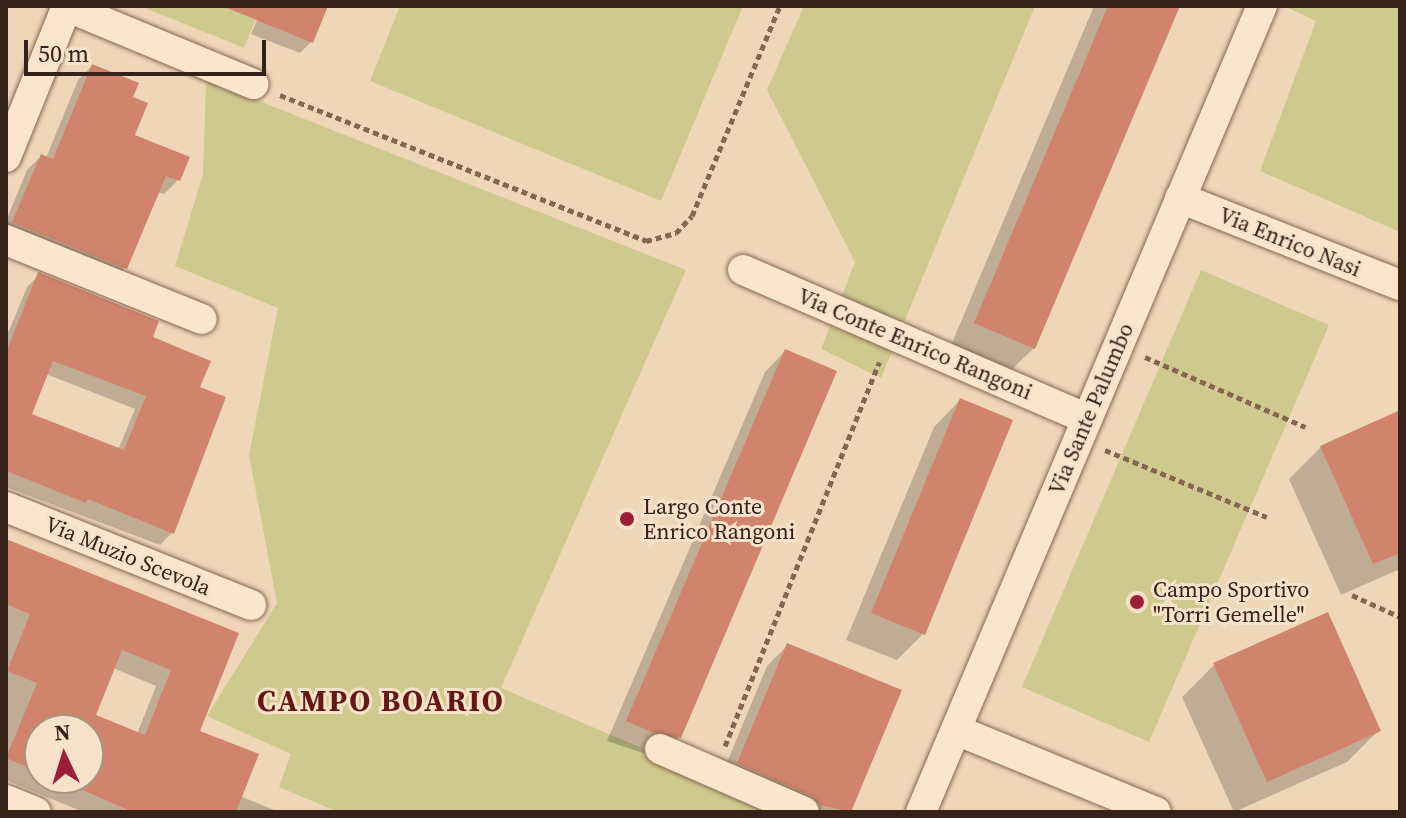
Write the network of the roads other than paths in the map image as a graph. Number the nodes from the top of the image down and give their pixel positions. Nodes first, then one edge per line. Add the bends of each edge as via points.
1 (66, 6) edge
2 (1262, 6) edge
3 (253, 84) road end
4 (6, 157) edge
5 (1180, 198) junction
6 (6, 240) edge
7 (743, 270) dead end
8 (1400, 285) edge
9 (202, 319) dead end
10 (1083, 429) junction
11 (6, 507) edge
12 (251, 605) dead end
13 (956, 730) junction
14 (660, 749) dead end
15 (6, 800) edge
16 (36, 812) edge
17 (804, 812) edge
18 (921, 812) edge
19 (1156, 812) edge

1 - 3 street
1 - 4 street
2 - 5 street, Via Sante Palumbo
5 - 8 street, Via Enrico Nasi
5 - 10 street, Via Sante Palumbo
6 - 9 street
7 - 10 street, Via Conte Enrico Rangoni via 891,334
10 - 13 street, Via Sante Palumbo
11 - 12 street, Via Muzio Scevola
13 - 18 street, Via Sante Palumbo
13 - 19 street
14 - 17 street
15 - 16 street

